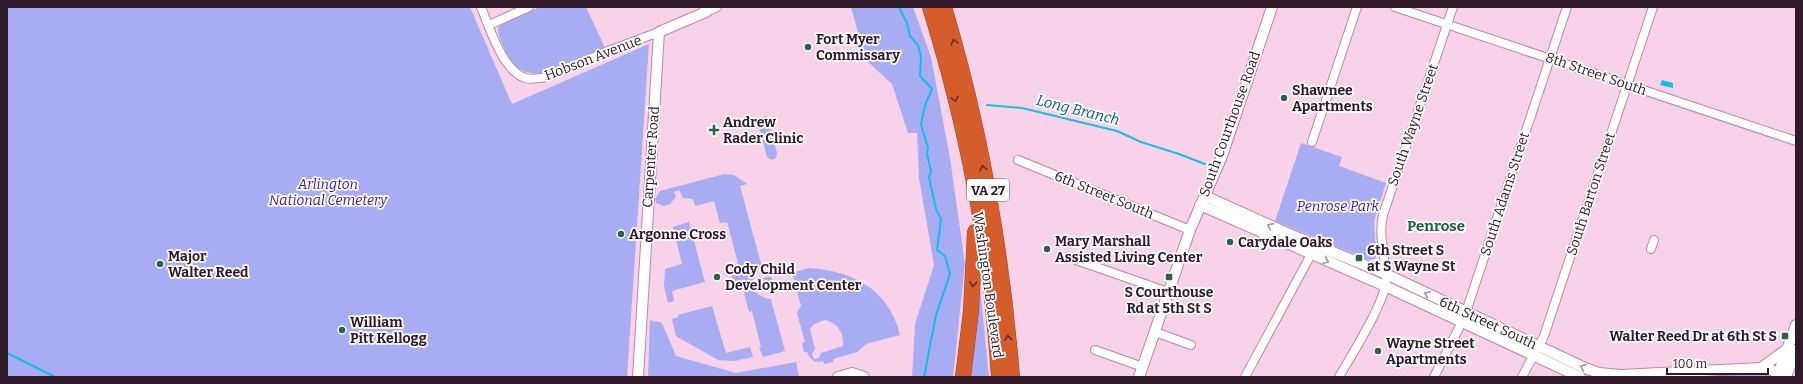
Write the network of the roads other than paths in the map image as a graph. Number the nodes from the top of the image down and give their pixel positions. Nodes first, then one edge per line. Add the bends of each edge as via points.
1 (481, 7) edge
2 (529, 7) edge
3 (717, 7) edge
4 (930, 7) edge
5 (944, 7) edge
6 (1272, 7) edge
7 (1357, 7) edge
8 (1395, 7) edge
9 (1453, 7) edge
10 (1567, 7) edge
11 (1653, 7) edge
12 (705, 10) edge
13 (1447, 24) junction
14 (489, 25) junction
15 (660, 32) junction
16 (1550, 58) junction
17 (1627, 84) junction
18 (1796, 141) edge
19 (1312, 142) dead end
20 (1018, 160) dead end
21 (1205, 196) junction
22 (977, 203) junction
23 (1200, 205) junction
24 (1190, 230) junction
25 (1654, 240) dead end
26 (1316, 246) junction
27 (1651, 249) dead end
28 (1311, 255) junction
29 (1076, 260) dead end
30 (1386, 274) junction
31 (1385, 286) junction
32 (1168, 292) junction
33 (1466, 312) junction
34 (1462, 322) junction
35 (1796, 325) edge
36 (1155, 332) junction
37 (1191, 345) dead end
38 (1792, 349) edge
39 (1095, 350) dead end
40 (1536, 351) junction
41 (1143, 367) junction
42 (1761, 368) junction
43 (1709, 374) edge
44 (1782, 376) edge
45 (638, 377) edge
46 (838, 377) edge
47 (864, 377) edge
48 (963, 377) edge
49 (999, 377) edge
50 (1012, 377) edge
51 (1139, 377) edge
52 (1245, 377) edge
53 (1339, 377) edge
54 (1434, 377) edge
55 (1522, 377) edge
56 (1580, 377) edge

1 - 14 street, Hobson Avenue
2 - 14 street
3 - 12 street, Hobson Avenue
4 -> 22 highway, Washington Boulevard / VA 27 via 957,107
50 -> 5 highway, Washington Boulevard / VA 27 via 992,213 968,98
6 - 21 street, South Courthouse Road via 1222,156
7 - 19 street
8 - 13 street, 8th Street South
9 - 13 street, South Wayne Street
10 - 16 street, South Adams Street
11 - 17 street, South Barton Street
12 - 15 street, Hobson Avenue
13 - 16 street, 8th Street South
13 - 30 street, South Wayne Street via 1383,215 1381,234
14 - 15 street, Hobson Avenue via 504,60 524,77 537,79
15 - 45 street, Carpenter Road
16 - 17 street, 8th Street South
16 - 33 street, South Adams Street
17 - 18 street, 8th Street South
17 - 40 street, South Barton Street via 1544,336
20 - 24 street, 6th Street South
21 - 23 street, South Courthouse Road
26 -> 21 street, 6th Street South
22 -> 48 highway via 971,311
22 - 49 highway, Washington Boulevard / VA 27 via 987,264
23 - 24 street, South Courthouse Road
23 - 28 street, 6th Street South
24 - 32 street, South Courthouse Road
25 - 27 street
26 - 28 street
26 - 30 street, 6th Street South
28 -> 31 street, 6th Street South
28 - 52 street
29 - 32 street
30 - 31 street, South Wayne Street
33 -> 30 street, 6th Street South
31 - 34 street, 6th Street South
31 - 53 street, South Wayne Street via 1382,297
32 - 36 street, South Courthouse Road
33 - 34 street, South Adams Street
33 - 40 street, 6th Street South
34 - 40 street, 6th Street South
34 - 54 street, South Adams Street
35 - 38 street
36 - 37 street
36 - 41 street, South Courthouse Road
38 - 42 street
38 - 44 street
39 - 41 street
43 -> 40 street, 6th Street South via 1599,373
40 - 55 street, South Barton Street
40 - 56 street, 6th Street South
41 - 51 street, South Courthouse Road
42 - 43 street, 6th Street South
42 - 44 street, 6th Street South
46 - 47 street via 852,373

